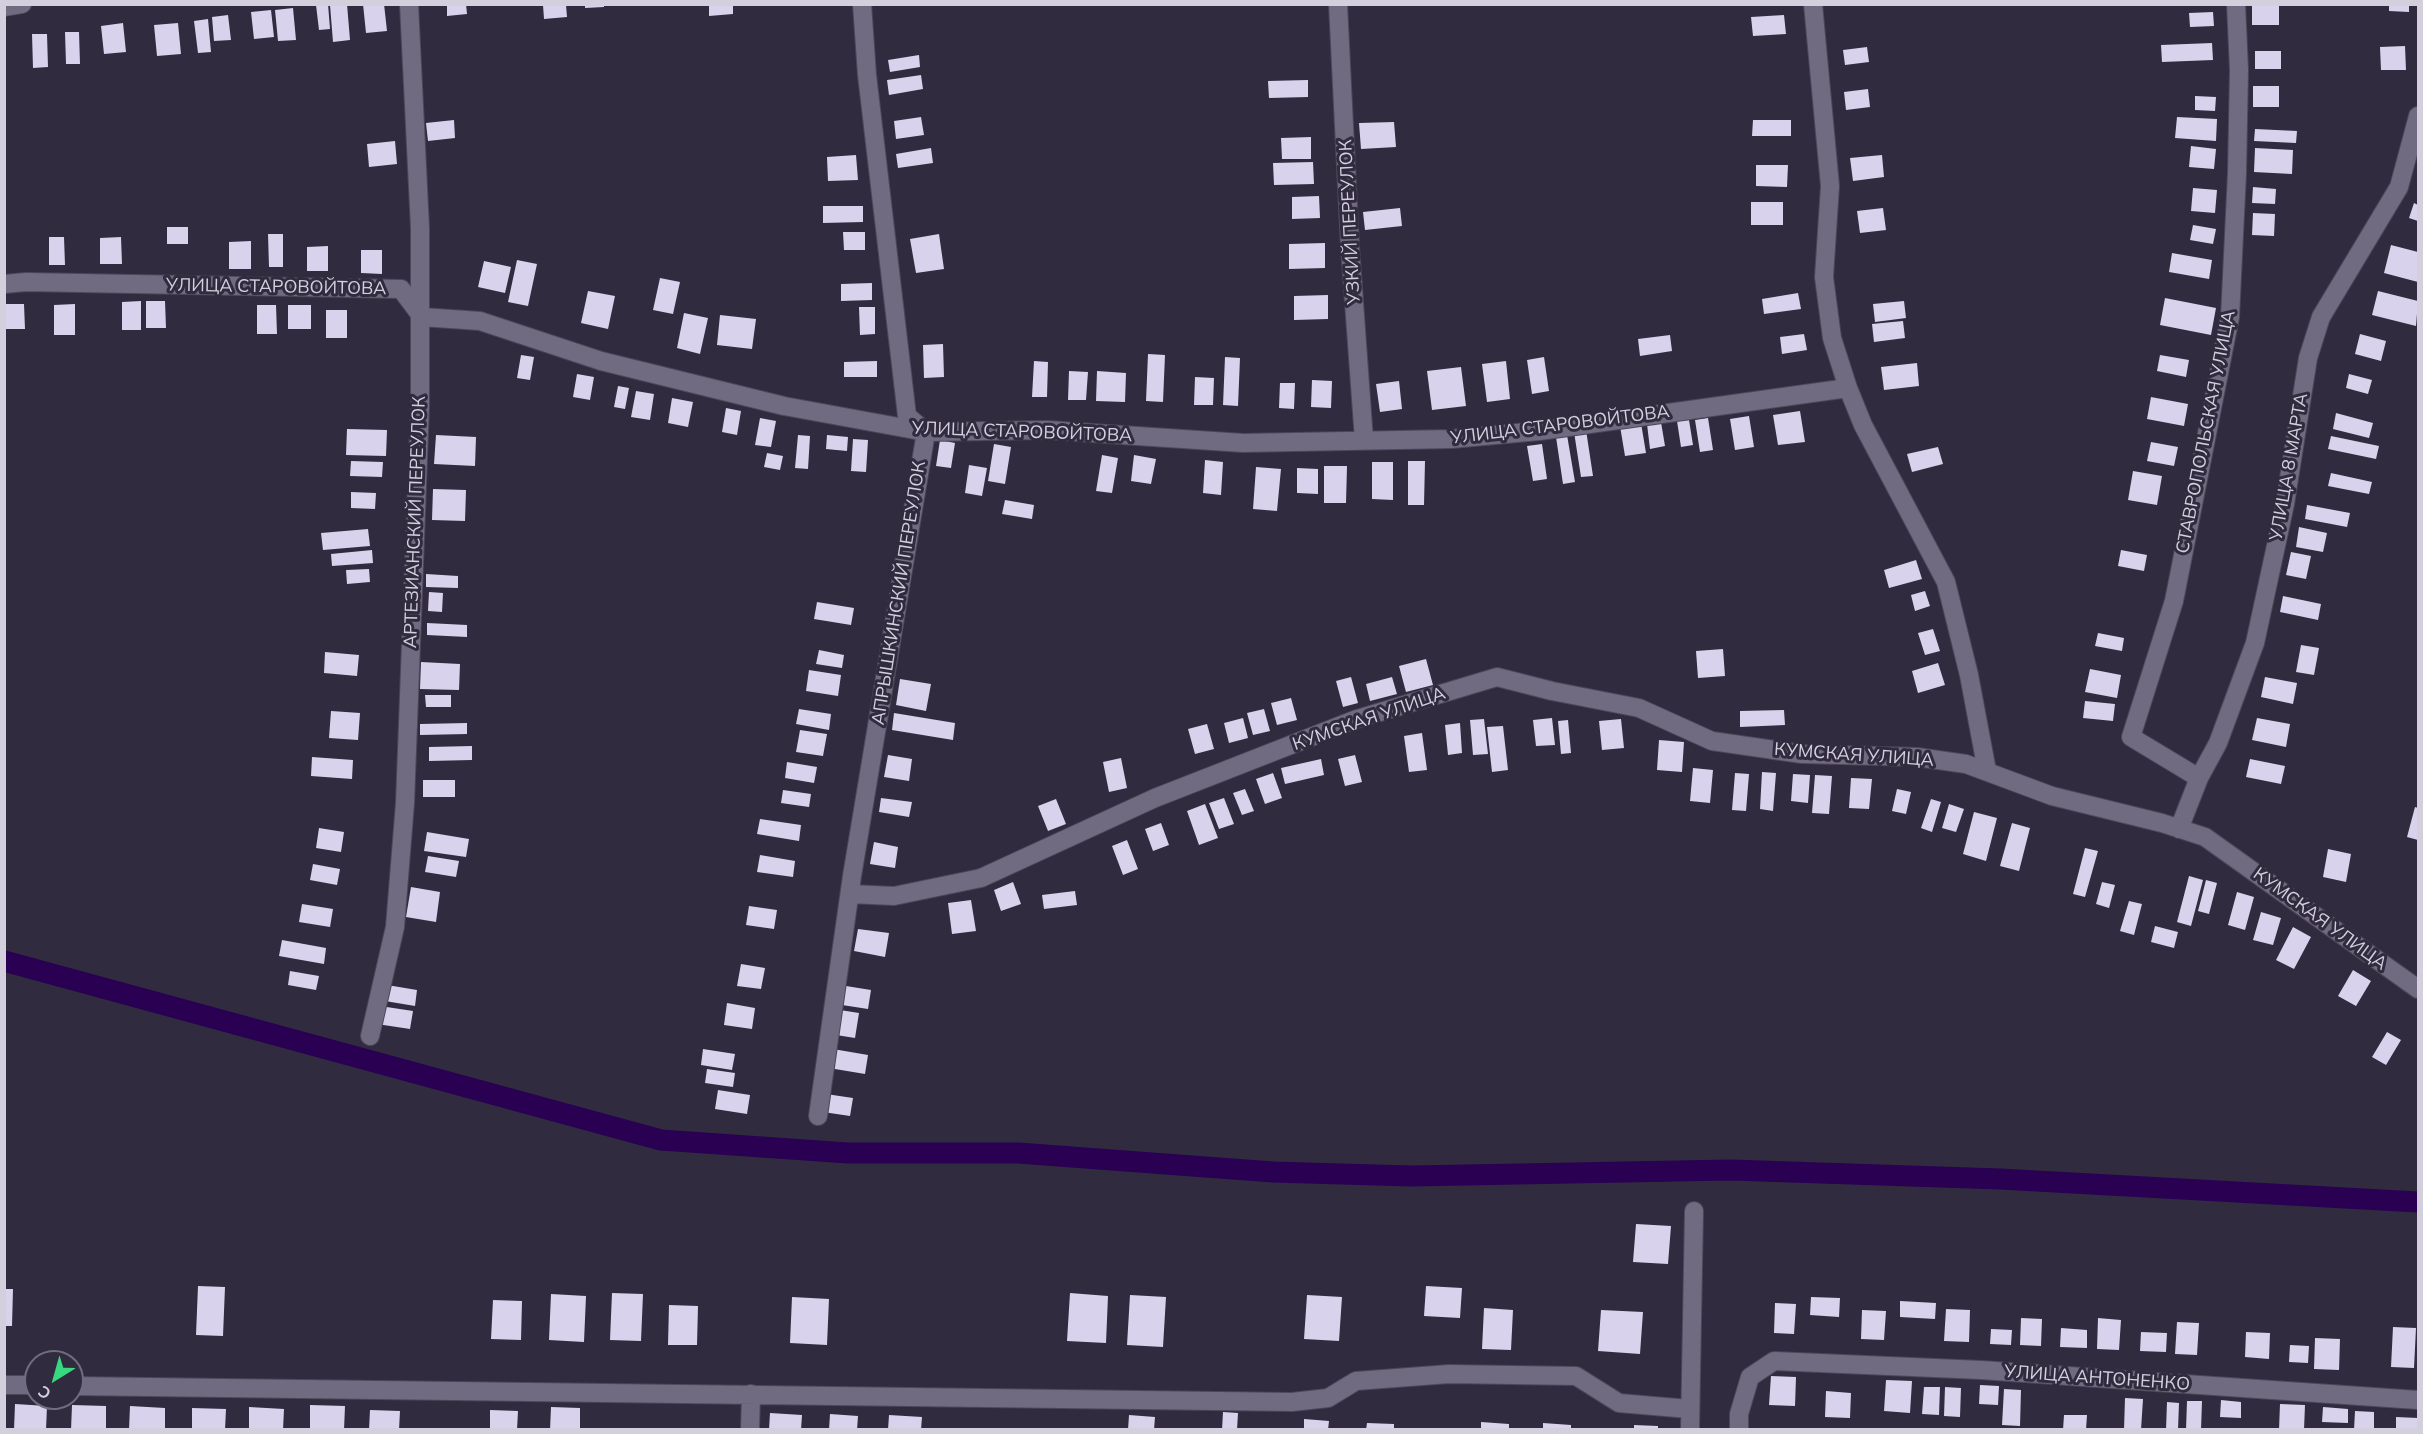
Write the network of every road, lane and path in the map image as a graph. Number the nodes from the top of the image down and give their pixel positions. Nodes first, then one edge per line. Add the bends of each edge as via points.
1 (22, 4) edge
2 (409, 4) edge
3 (862, 4) edge
4 (1338, 4) edge
5 (1813, 4) edge
6 (2236, 4) edge
7 (4, 7) edge
8 (2418, 116) edge
9 (4, 284) edge
10 (422, 317) junction
11 (1848, 388) junction
12 (926, 432) junction
13 (1364, 440) junction
14 (1987, 771) junction
15 (2199, 778) junction
16 (2179, 829) junction
17 (850, 894) junction
18 (2418, 989) edge
19 (370, 1036) dead end
20 (819, 1116) dead end
21 (1694, 1211) dead end
22 (4, 1385) edge
23 (24, 1385) edge
24 (84, 1386) edge
25 (751, 1394) junction
26 (2418, 1400) edge
27 (1689, 1409) junction
28 (750, 1430) edge
29 (1690, 1430) edge
30 (1739, 1430) edge

1 - 7 street
2 - 10 street, АРТЕЗИАНСКИЙ ПЕРЕУЛОК
3 - 12 street via 907,416
4 - 13 street, УЗКИЙ ПЕРЕУЛОК
5 - 11 street via 1830,186 1824,277 1832,338
6 - 15 street, СТАВРОПОЛЬСКАЯ УЛИЦА via 2239,70 2230,317 2174,601 2131,737
8 - 15 street, УЛИЦА 8 МАРТА via 2399,187 2321,317 2308,358 2285,504 2255,643 2218,743
9 - 10 street, УЛИЦА СТАРОВОЙТОВА via 401,289
10 - 12 street, УЛИЦА СТАРОВОЙТОВА via 480,321 601,361 784,406
10 - 19 street, АРТЕЗИАНСКИЙ ПЕРЕУЛОК via 405,803 395,927
11 - 13 street, УЛИЦА СТАРОВОЙТОВА via 1539,431 1451,439
11 - 14 street via 1863,425 1946,582
12 - 13 street, УЛИЦА СТАРОВОЙТОВА via 1047,430 1243,443
12 - 17 street, АПРЫШКИНСКИЙ ПЕРЕУЛОК
14 - 16 street, КУМСКАЯ УЛИЦА via 2052,796
14 - 17 street, КУМСКАЯ УЛИЦА via 1917,757 1802,754 1712,741 1639,708 1497,677 1357,719 1155,798 981,878 894,896
15 - 16 street, УЛИЦА 8 МАРТА
16 - 18 street, КУМСКАЯ УЛИЦА via 2205,837
17 - 20 street, АПРЫШКИНСКИЙ ПЕРЕУЛОК
21 - 27 street
22 - 23 street
24 - 25 street
25 - 27 street via 1293,1402 1328,1398 1356,1381 1449,1374 1576,1376 1619,1403
25 - 28 street
26 - 30 street, УЛИЦА АНТОНЕНКО via 1981,1370 1774,1361 1750,1377 1739,1414
27 - 29 street

